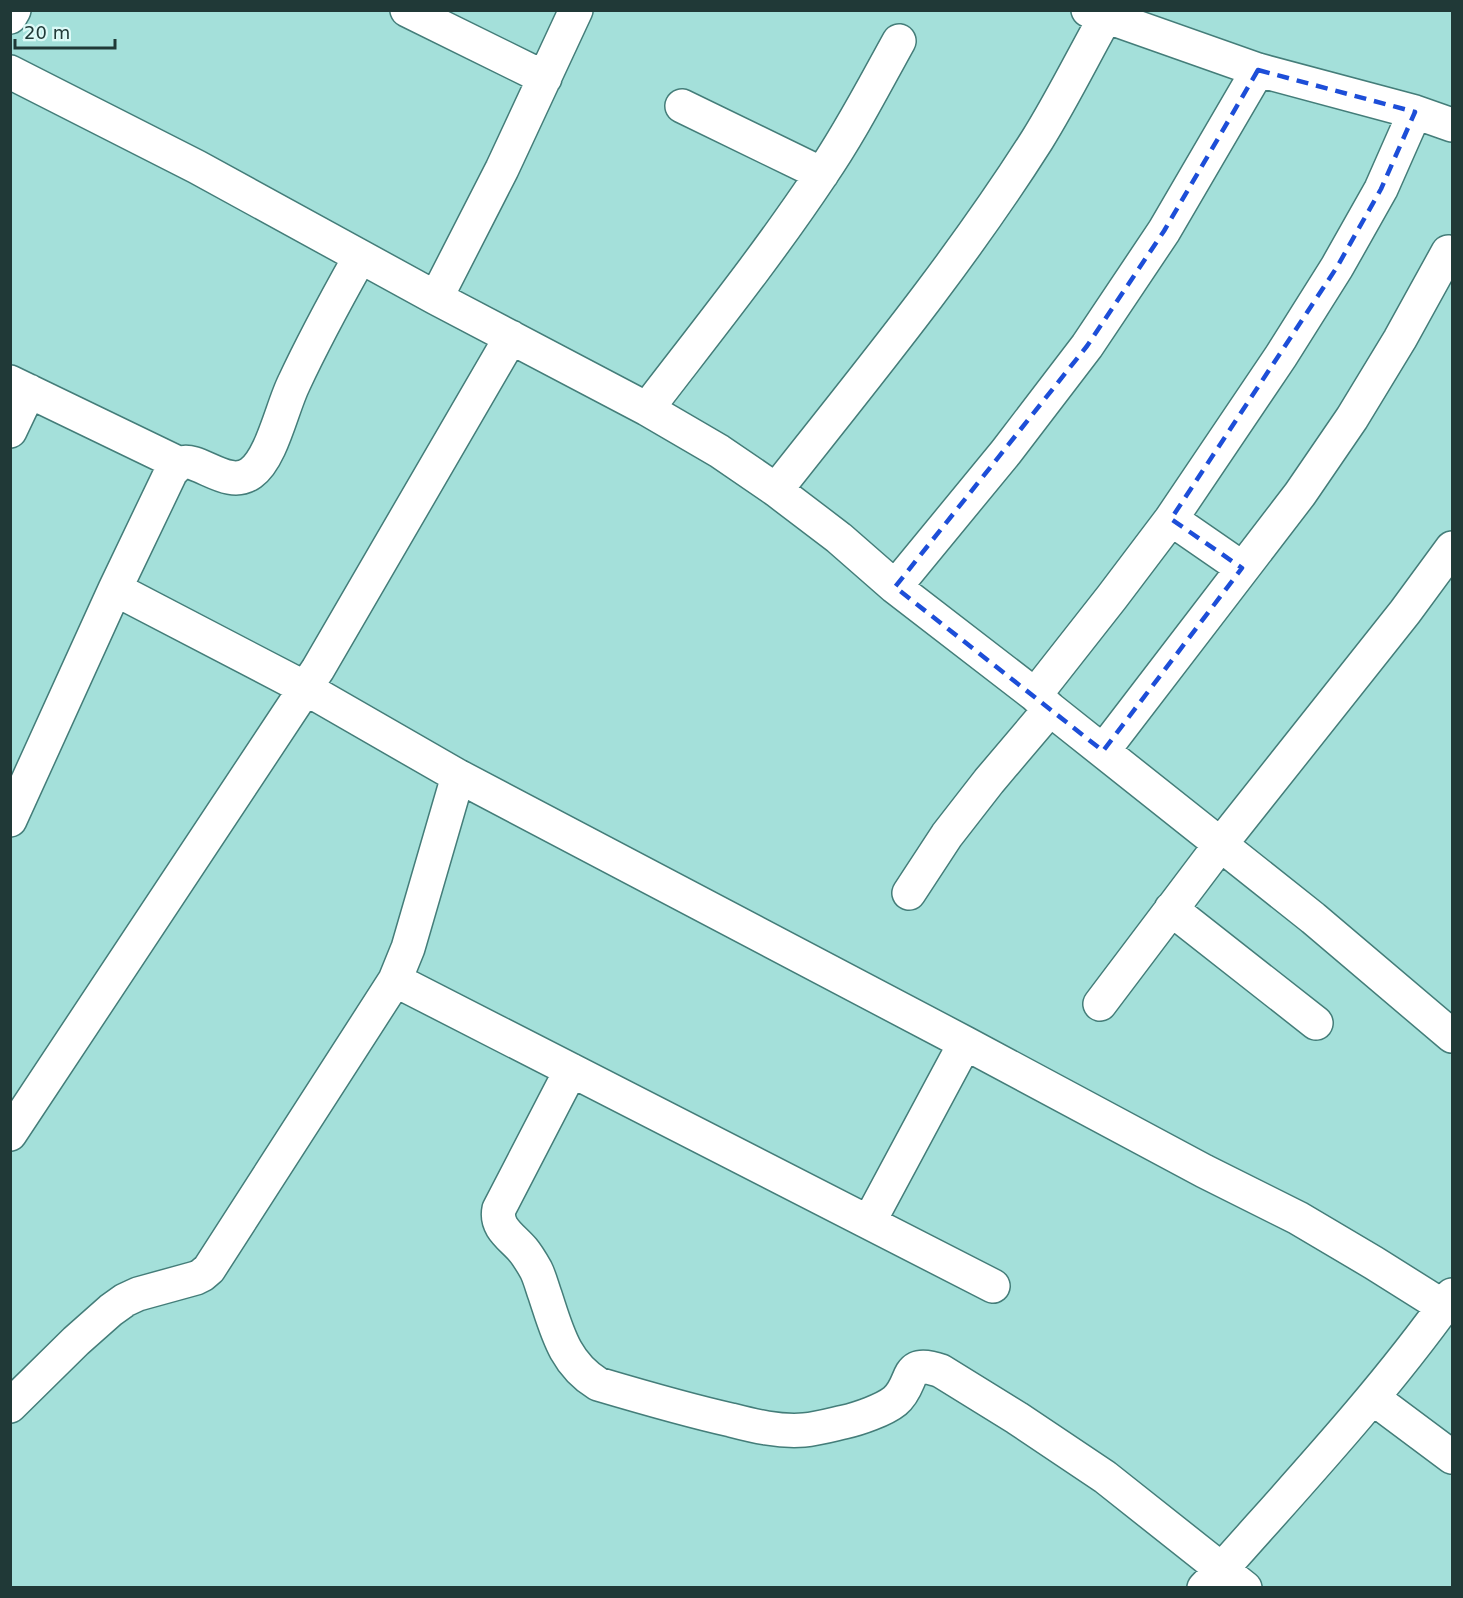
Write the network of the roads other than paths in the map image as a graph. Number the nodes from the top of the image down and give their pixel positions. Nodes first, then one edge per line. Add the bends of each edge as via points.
1 (14, 10) edge
2 (407, 10) edge
3 (576, 10) edge
4 (1097, 14) edge
5 (10, 17) edge
6 (899, 41) dead end
7 (1258, 70) junction
8 (10, 72) edge
9 (545, 78) junction
10 (682, 106) dead end
11 (1414, 112) junction
12 (1452, 125) edge
13 (822, 174) junction
14 (1448, 252) dead end
15 (360, 257) junction
16 (435, 298) junction
17 (511, 337) junction
18 (20, 386) edge
19 (647, 409) junction
20 (10, 431) edge
21 (180, 464) junction
22 (777, 490) junction
23 (1171, 519) junction
24 (1452, 548) edge
25 (1242, 568) junction
26 (895, 587) junction
27 (115, 589) junction
28 (305, 688) junction
29 (1043, 702) junction
30 (1103, 751) junction
31 (458, 776) junction
32 (10, 820) edge
33 (1220, 844) junction
34 (909, 893) dead end
35 (1171, 909) junction
36 (395, 980) junction
37 (1100, 1004) dead end
38 (1316, 1023) dead end
39 (1452, 1036) edge
40 (965, 1043) junction
41 (571, 1070) junction
42 (10, 1134) edge
43 (869, 1222) junction
44 (993, 1286) dead end
45 (1448, 1301) edge
46 (1373, 1398) junction
47 (10, 1406) edge
48 (1452, 1457) edge
49 (1224, 1581) edge

1 - 5 street
2 - 9 street
3 - 9 street
4 - 7 street
4 - 22 street via 1038,139 957,257
6 - 13 street
7 - 11 street
7 - 26 street via 1164,231 1087,346
8 - 15 street via 197,167
9 - 16 street
10 - 13 street
11 - 12 street
11 - 23 street via 1381,189 1337,267
13 - 19 street
14 - 25 street via 1352,418 1300,494
15 - 16 street
15 - 21 street via 292,385 259,467 237,478 189,462
16 - 17 street
17 - 19 street
17 - 28 street
18 - 20 street
18 - 21 street
19 - 22 street
21 - 27 street via 162,488
22 - 26 street
23 - 25 street
23 - 29 street via 1112,597
24 - 33 street
25 - 30 street
26 - 29 street
27 - 28 street
27 - 32 street
28 - 31 street
28 - 42 street
29 - 30 street
29 - 34 street
30 - 33 street
31 - 36 street
31 - 40 street
33 - 35 street
33 - 39 street
35 - 37 street
35 - 38 street
36 - 41 street
36 - 47 street via 209,1269 196,1278 125,1300 76,1341
40 - 43 street
40 - 45 street
41 - 43 street
41 - 49 street via 497,1217 530,1259 560,1340 585,1376 598,1384 689,1411 768,1429 803,1430 847,1422 883,1408 902,1394 918,1367 927,1366 1105,1477
43 - 44 street
45 - 46 street
46 - 48 street
46 - 49 street

